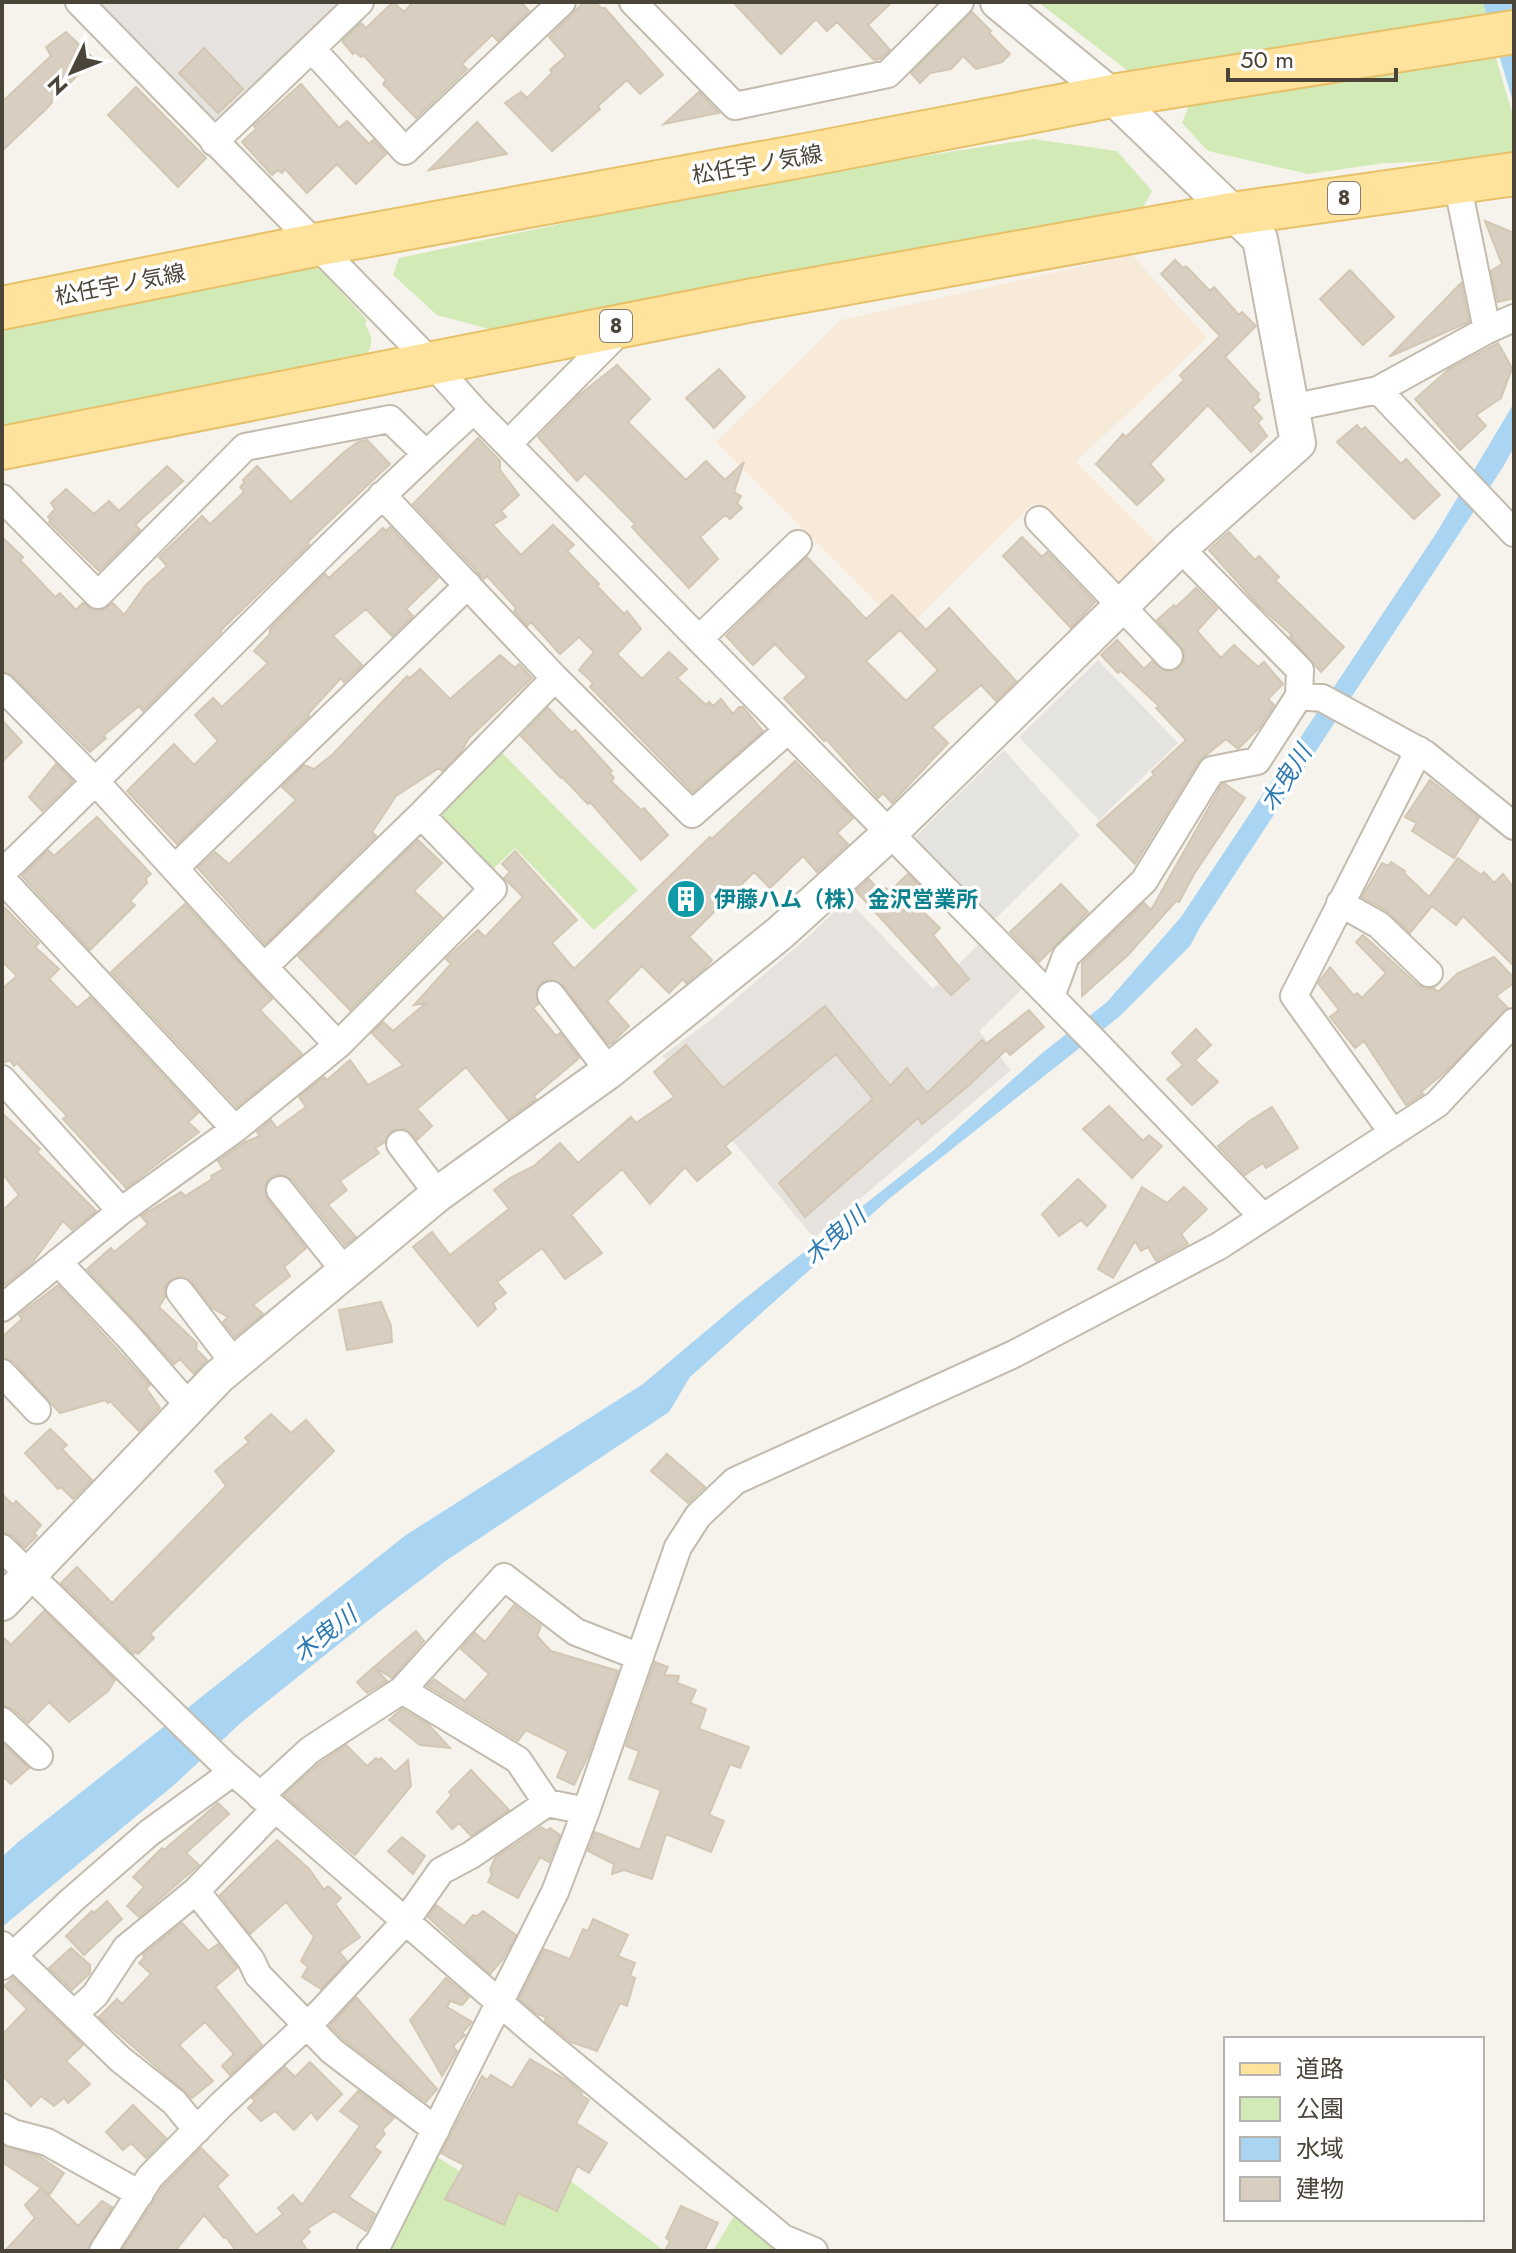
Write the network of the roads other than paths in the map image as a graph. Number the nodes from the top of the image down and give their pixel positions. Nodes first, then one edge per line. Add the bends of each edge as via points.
1 (79, 2) edge
2 (360, 2) edge
3 (562, 2) edge
4 (633, 2) edge
5 (960, 2) edge
6 (998, 2) edge
7 (1514, 32) edge
8 (312, 49) junction
9 (1112, 96) junction
10 (214, 142) junction
11 (1514, 174) edge
12 (1457, 182) junction
13 (1232, 214) junction
14 (315, 245) junction
15 (2, 308) edge
16 (1514, 318) edge
17 (627, 324) junction
18 (1487, 330) junction
19 (431, 362) junction
20 (1378, 390) junction
21 (1291, 408) junction
22 (474, 410) junction
23 (509, 443) junction
24 (2, 448) edge
25 (426, 454) junction
26 (382, 495) junction
27 (2, 498) edge
28 (1039, 520) dead end
29 (1514, 533) edge
30 (798, 544) dead end
31 (1180, 548) junction
32 (468, 585) junction
33 (1121, 605) junction
34 (699, 639) junction
35 (1169, 656) dead end
36 (555, 678) junction
37 (2, 687) edge
38 (1310, 697) junction
39 (788, 730) junction
40 (1419, 750) junction
41 (96, 782) junction
42 (421, 815) junction
43 (1514, 826) edge
44 (890, 833) junction
45 (175, 868) junction
46 (2, 873) edge
47 (2, 879) edge
48 (1340, 903) junction
49 (264, 967) junction
50 (1429, 973) dead end
51 (551, 995) dead end
52 (1051, 997) junction
53 (1514, 1022) edge
54 (338, 1045) junction
55 (609, 1071) junction
56 (2, 1079) edge
57 (235, 1129) junction
58 (1393, 1133) junction
59 (400, 1144) dead end
60 (280, 1190) dead end
61 (438, 1194) junction
62 (121, 1211) junction
63 (1262, 1216) junction
64 (58, 1262) junction
65 (344, 1270) junction
66 (180, 1292) dead end
67 (2, 1308) edge
68 (235, 1364) junction
69 (2, 1373) edge
70 (190, 1407) junction
71 (37, 1410) dead end
72 (2, 1548) edge
73 (28, 1576) junction
74 (2, 1603) edge
75 (640, 1657) junction
76 (402, 1690) junction
77 (2, 1721) edge
78 (39, 1756) dead end
79 (229, 1768) junction
80 (268, 1802) junction
81 (547, 1803) junction
82 (586, 1811) junction
83 (196, 1891) junction
84 (405, 1922) junction
85 (5, 1955) edge
86 (500, 2004) junction
87 (74, 2014) junction
88 (306, 2025) junction
89 (2, 2127) edge
90 (197, 2130) junction
91 (436, 2130) junction
92 (140, 2194) junction
93 (103, 2251) edge
94 (371, 2251) edge
95 (814, 2251) edge

1 - 10 street
2 - 8 street
3 - 8 street via 405,151
4 - 5 street via 735,106 888,74
6 - 9 street
7 - 9 main road, 松任宇ノ気線
8 - 10 street
9 - 13 street
9 - 14 main road, 松任宇ノ気線
10 - 14 street
11 - 12 main road, 8
12 - 13 main road, 8
12 - 18 street
13 - 17 main road, 8
13 - 21 street via 1260,239
14 - 15 main road, 松任宇ノ気線
14 - 19 street
16 - 18 street
17 - 19 main road, 8
17 - 23 street
18 - 20 street
19 - 22 street
19 - 24 main road, 8
20 - 21 street
20 - 29 street
21 - 31 street via 1298,443
22 - 23 street
22 - 25 street
23 - 34 street
25 - 26 street
25 - 27 street via 390,419 245,447 98,595
26 - 32 street
26 - 41 street
28 - 33 street
30 - 34 street
31 - 33 street
31 - 38 street via 1300,670
32 - 36 street
32 - 45 street
33 - 35 street
33 - 44 street
34 - 39 street
36 - 39 street via 692,814
36 - 42 street
37 - 41 street
38 - 40 street
38 - 52 street via 1257,761 1212,770 1144,881 1066,956
39 - 44 street
40 - 43 street
40 - 48 street
41 - 45 street
41 - 46 street
42 - 49 street
42 - 54 street via 493,889
44 - 52 street
44 - 55 street via 780,933
45 - 49 street
47 - 57 street
48 - 50 street via 1379,925
48 - 58 street via 1294,996
49 - 54 street
51 - 55 street
52 - 63 street
53 - 58 street via 1437,1104
54 - 57 street
55 - 61 street
56 - 62 street
57 - 62 street
58 - 63 street
59 - 61 street
60 - 65 street
61 - 65 street
62 - 64 street
63 - 75 street via 1219,1246 1014,1354 735,1481 698,1516 678,1547
64 - 67 street
64 - 70 street
65 - 68 street
66 - 68 street
68 - 70 street
69 - 71 street
70 - 73 street
72 - 73 street
73 - 74 street
73 - 79 street
75 - 76 street via 576,1632 504,1577
75 - 82 street
76 - 80 street via 310,1750
76 - 81 street via 518,1760
77 - 78 street
79 - 80 street
79 - 85 street
80 - 83 street
80 - 84 street
81 - 82 street
81 - 84 street via 441,1871
82 - 86 street via 555,1892
83 - 87 street via 126,1948 95,1995
83 - 88 street via 258,1975
84 - 86 street
84 - 88 street
85 - 87 street
86 - 91 street
86 - 95 street via 783,2238
87 - 90 street via 174,2102
88 - 90 street
88 - 91 street
89 - 92 street via 47,2142
90 - 92 street
91 - 94 street
92 - 93 street

